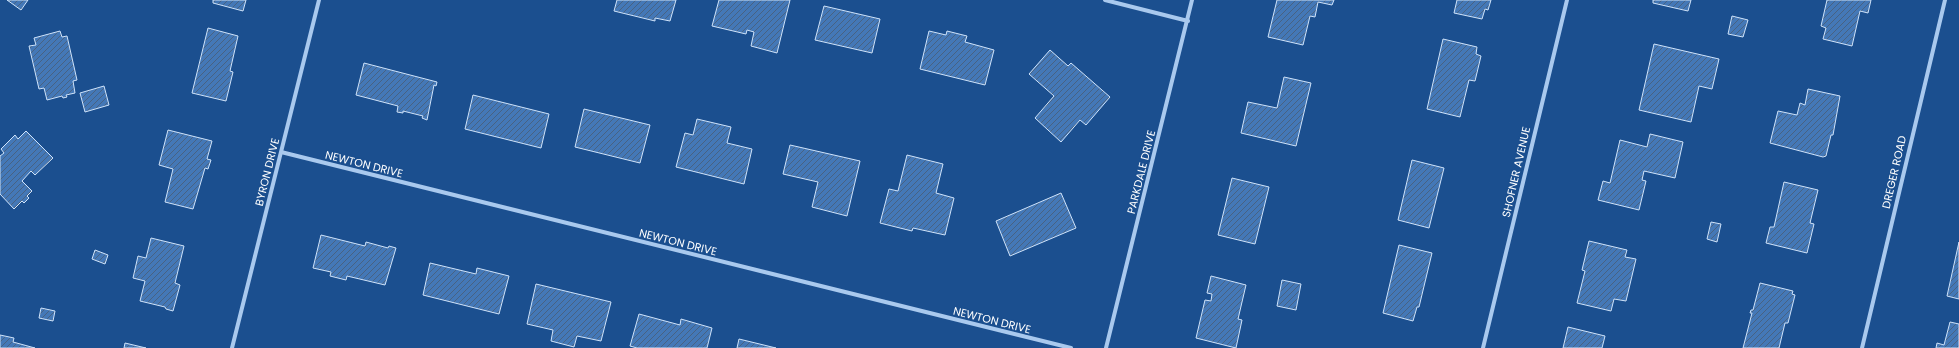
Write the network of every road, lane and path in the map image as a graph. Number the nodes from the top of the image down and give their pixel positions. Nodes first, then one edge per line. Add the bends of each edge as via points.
1 (319, 0) edge
2 (1105, 0) edge
3 (1192, 0) edge
4 (1567, 0) edge
5 (1945, 0) edge
6 (1188, 21) junction
7 (281, 152) junction
8 (232, 348) edge
9 (1071, 348) edge
10 (1106, 348) edge
11 (1483, 348) edge
12 (1862, 348) edge

1 - 7 street, BYRON DRIVE
2 - 6 street
3 - 6 street, PARKDALE DRIVE
4 - 11 street, SHOFNER AVENUE
5 - 12 street, DREGER ROAD
6 - 10 street, PARKDALE DRIVE
7 - 8 street, BYRON DRIVE
7 - 9 street, NEWTON DRIVE

